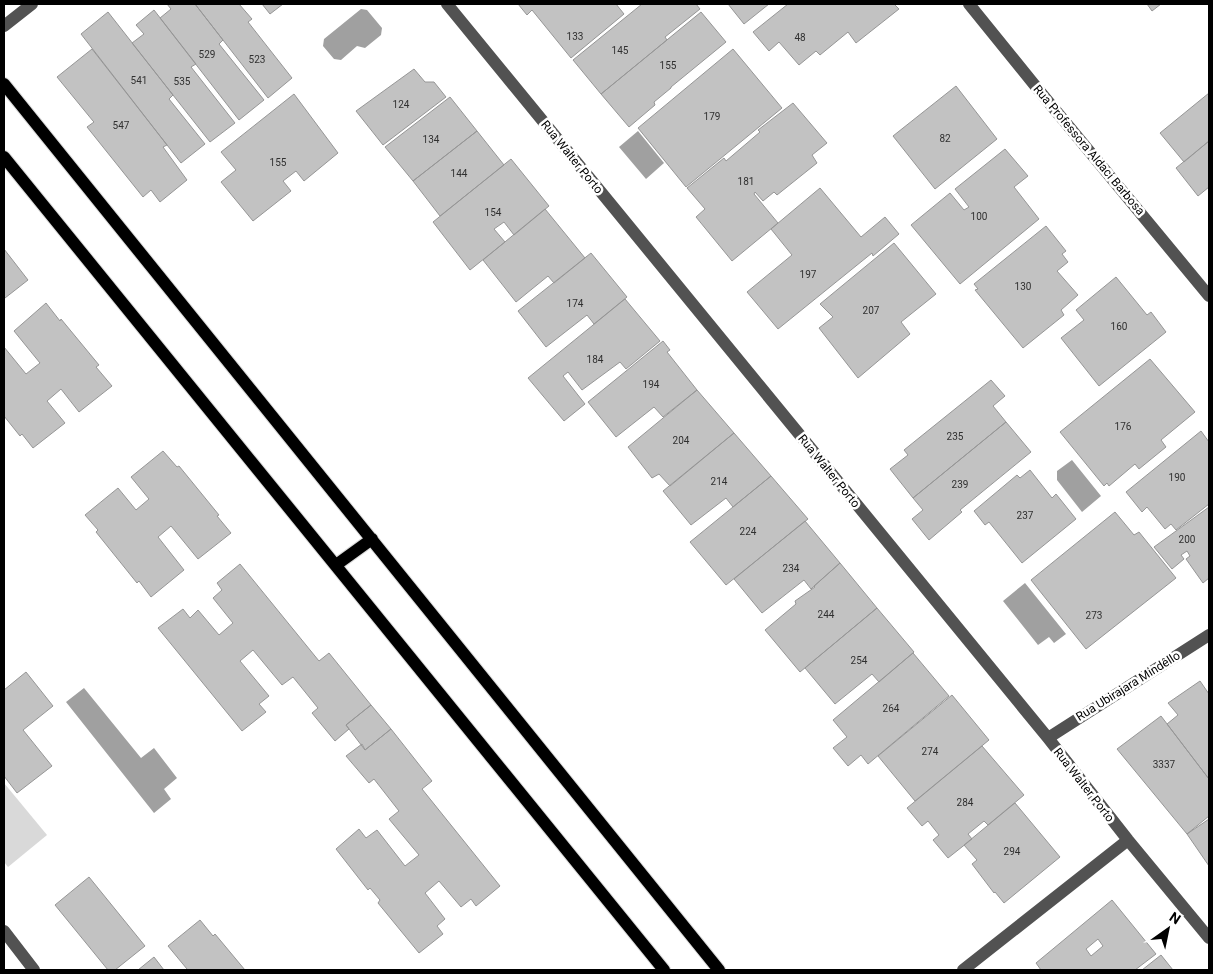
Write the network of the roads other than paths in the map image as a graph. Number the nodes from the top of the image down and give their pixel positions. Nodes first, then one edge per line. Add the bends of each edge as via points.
1 (32, 4) edge
2 (447, 4) edge
3 (970, 4) edge
4 (4, 26) edge
5 (4, 84) edge
6 (4, 157) edge
7 (1209, 296) edge
8 (372, 539) junction
9 (336, 565) junction
10 (1209, 635) edge
11 (1048, 738) junction
12 (1128, 840) junction
13 (4, 931) edge
14 (1209, 938) edge
15 (34, 970) edge
16 (664, 970) edge
17 (720, 970) edge
18 (963, 970) edge

1 - 4 street
2 - 11 street, Rua Walter Porto
3 - 7 street, Rua Professora Aldaci Barbosa
5 - 8 main road
6 - 9 main road
8 - 9 main road
8 - 17 main road
9 - 16 main road
10 - 11 street, Rua Ubirajara Mindêllo
11 - 12 street, Rua Walter Porto
12 - 14 street, Rua Walter Porto
12 - 18 street
13 - 15 street

